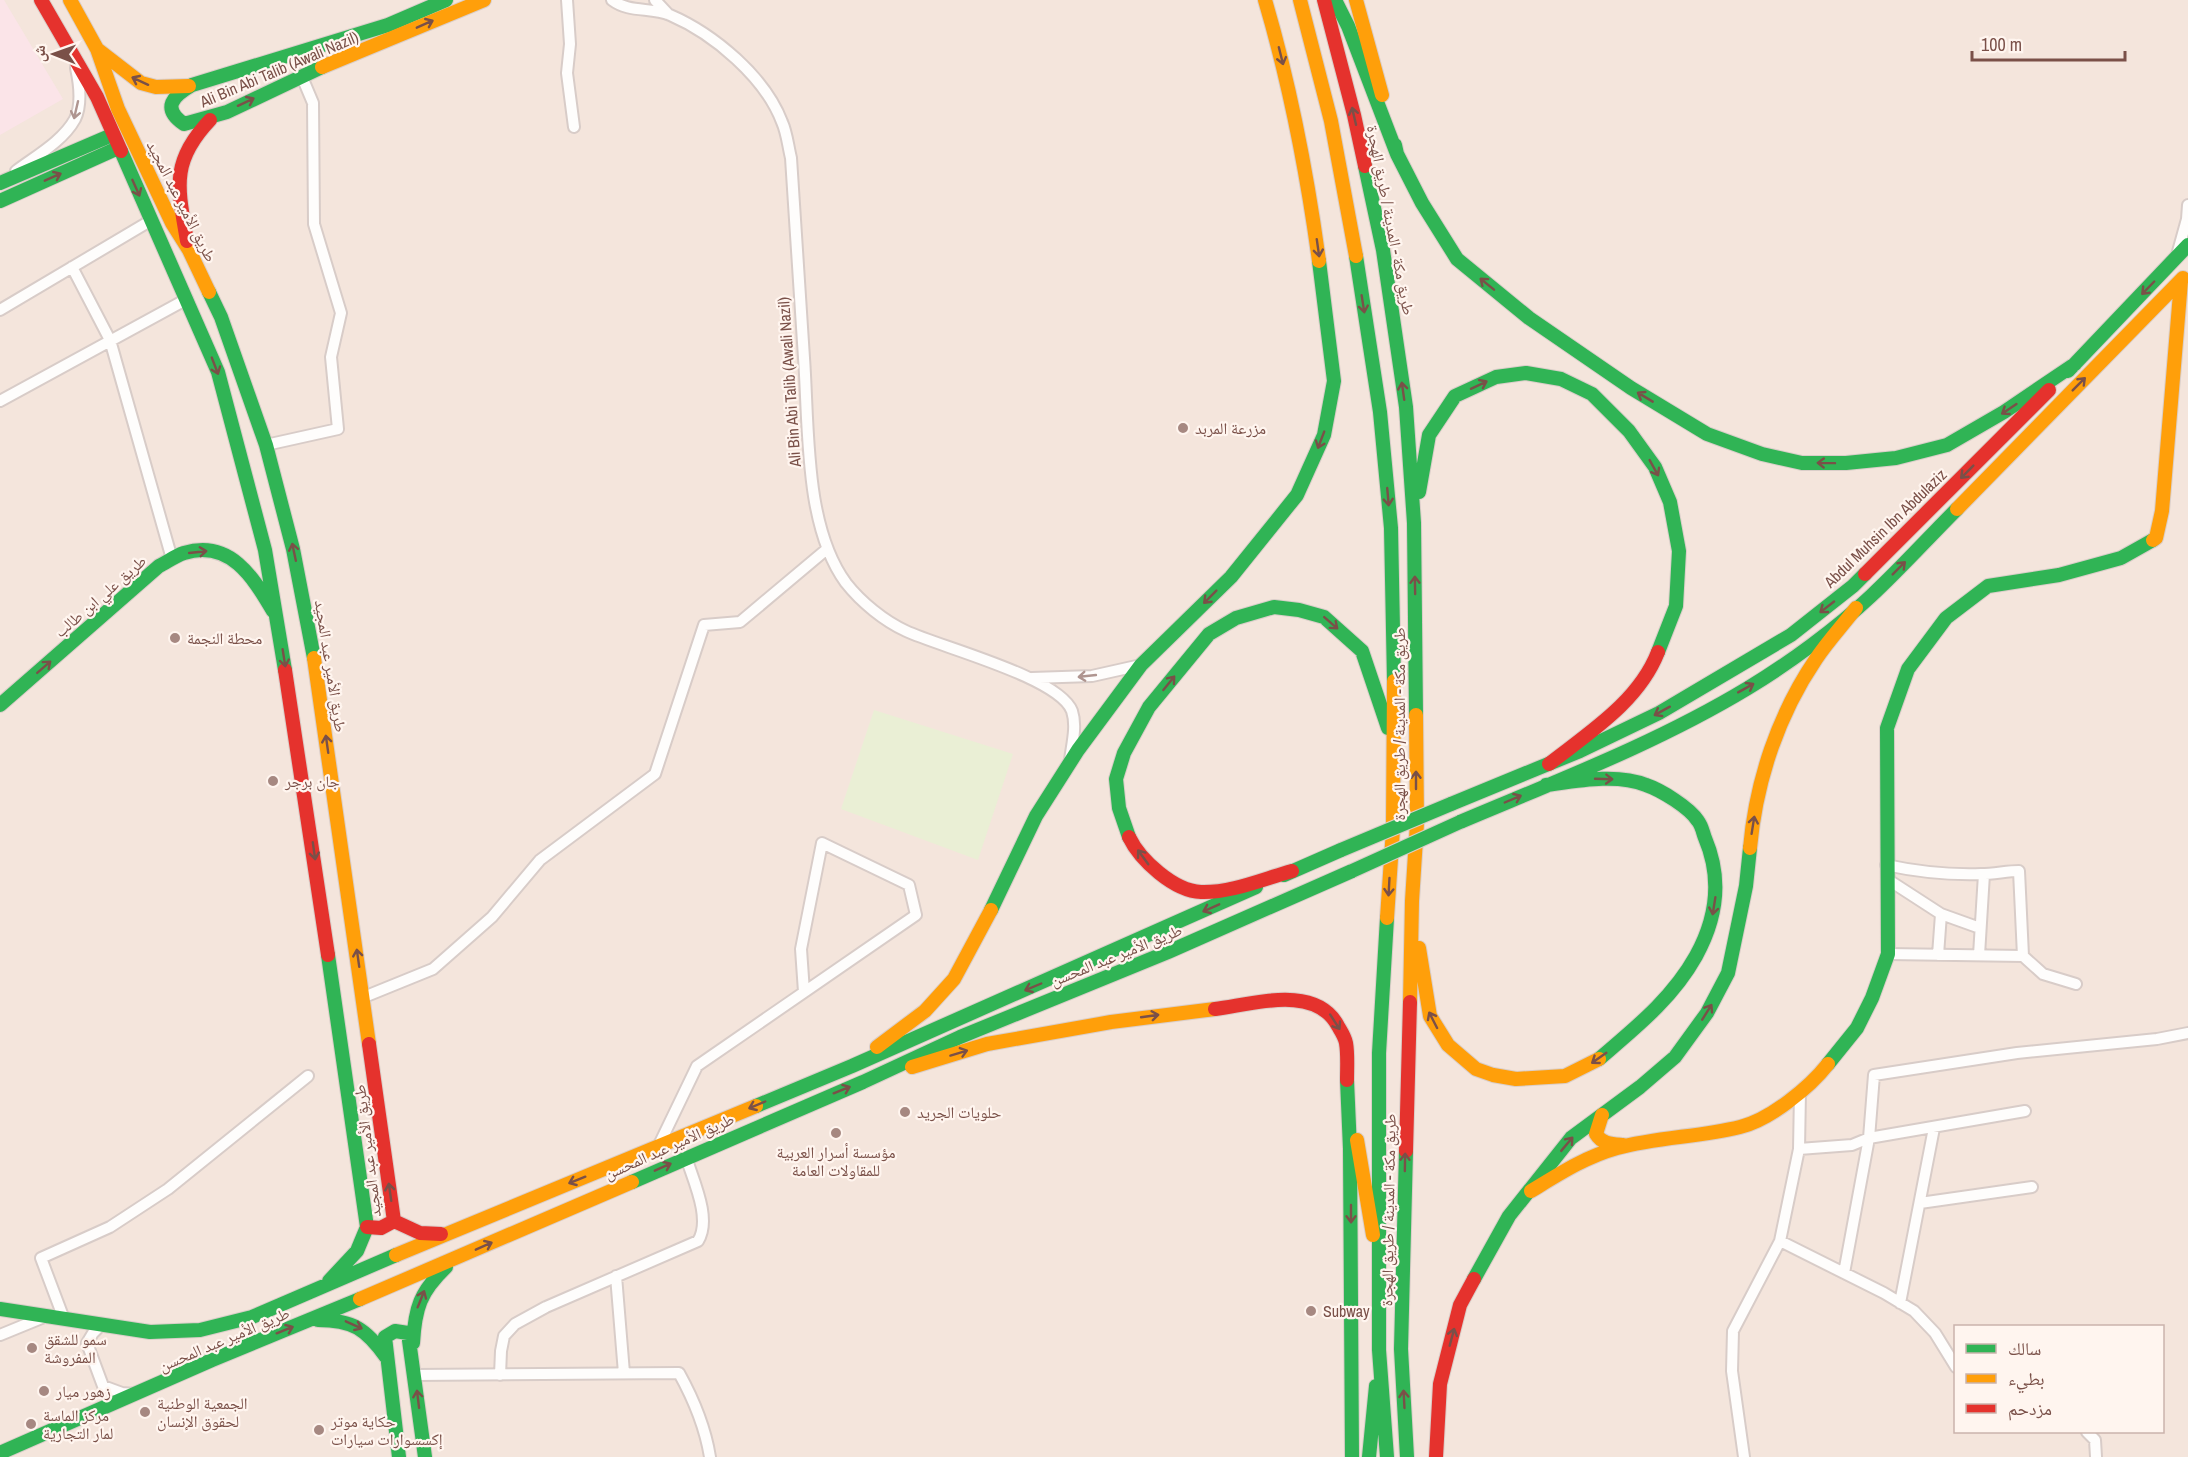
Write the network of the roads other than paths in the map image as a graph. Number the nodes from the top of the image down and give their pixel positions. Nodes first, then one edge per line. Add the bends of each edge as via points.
1 (41, 0) edge
2 (70, 0) edge
3 (446, 0) edge
4 (484, 0) edge
5 (567, 0) edge
6 (612, 0) edge
7 (655, 0) edge
8 (1265, 0) edge
9 (1300, 0) edge
10 (1324, 0) edge
11 (1335, 0) edge
12 (1356, 0) edge
13 (668, 14) junction
14 (97, 49) junction
15 (73, 53) junction
16 (302, 77) junction
17 (192, 85) junction
18 (213, 117) junction
19 (574, 127) dead end
20 (115, 141) junction
21 (1397, 154) junction
22 (2, 182) edge
23 (0, 201) edge
24 (2188, 205) edge
25 (150, 221) junction
26 (2188, 245) edge
27 (189, 250) junction
28 (2177, 258) junction
29 (72, 267) junction
30 (2184, 277) edge
31 (187, 299) junction
32 (0, 310) edge
33 (110, 340) junction
34 (2074, 364) junction
35 (0, 401) edge
36 (266, 445) junction
37 (1414, 523) junction
38 (827, 549) junction
39 (172, 559) junction
40 (1856, 608) junction
41 (278, 619) junction
42 (1141, 665) junction
43 (1032, 678) junction
44 (0, 705) edge
45 (1394, 751) junction
46 (1070, 763) junction
47 (1549, 764) junction
48 (1546, 785) junction
49 (1341, 850) joint
50 (1292, 872) junction
51 (1886, 872) junction
52 (1984, 874) junction
53 (1412, 902) junction
54 (1941, 914) junction
55 (1980, 928) junction
56 (1888, 954) junction
57 (1938, 955) junction
58 (1978, 955) junction
59 (2023, 956) junction
60 (2076, 984) dead end
61 (804, 992) junction
62 (364, 997) junction
63 (2188, 1033) edge
64 (852, 1066) junction
65 (308, 1076) dead end
66 (863, 1082) junction
67 (1348, 1084) junction
68 (1800, 1092) junction
69 (2025, 1111) dead end
70 (1602, 1115) junction
71 (1934, 1128) junction
72 (1869, 1138) junction
73 (1623, 1146) junction
74 (658, 1147) junction
75 (1799, 1149) junction
76 (686, 1157) junction
77 (2031, 1187) dead end
78 (1531, 1191) junction
79 (1920, 1203) junction
80 (394, 1221) junction
81 (367, 1227) junction
82 (447, 1234) junction
83 (1780, 1241) junction
84 (458, 1257) junction
85 (1378, 1266) junction
86 (1844, 1273) junction
87 (616, 1276) junction
88 (322, 1288) junction
89 (1900, 1303) junction
90 (0, 1309) edge
91 (47, 1316) junction
92 (64, 1319) junction
93 (309, 1321) junction
94 (101, 1325) junction
95 (0, 1335) edge
96 (1379, 1350) junction
97 (412, 1355) junction
98 (387, 1358) junction
99 (1954, 1363) edge
100 (624, 1373) junction
101 (415, 1375) junction
102 (500, 1375) junction
103 (138, 1394) junction
104 (2089, 1433) edge
105 (4, 1450) edge
106 (399, 1457) edge
107 (425, 1457) edge
108 (710, 1457) edge
109 (1352, 1457) edge
110 (1369, 1457) edge
111 (1387, 1457) edge
112 (1407, 1457) edge
113 (1436, 1457) edge
114 (1744, 1457) edge
115 (2096, 1457) edge

1 - 15 main road, طريق الأمير عبد المجيد
2 - 14 main road, طريق الأمير عبد المجيد
3 - 17 main road, Ali Bin Abi Talib (Awali Nazil) via 388,25
16 -> 4 main road, Ali Bin Abi Talib (Awali Nazil)
5 - 19 street via 567,73
6 - 13 street, Ali Bin Abi Talib (Awali Nazil) via 628,8
7 - 13 street, Ali Bin Abi Talib (Awali Nazil)
8 -> 42 main road via 1282,57 1310,196 1329,329 1334,381 1324,435 1297,495 1230,577
9 -> 45 main road, طريق مكة - المدينة / طريق الهجرة via 1331,121 1380,412 1391,528
37 -> 10 main road, طريق مكة - المدينة / طريق الهجرة via 1406,407 1383,250
11 - 21 main road
12 - 21 main road
13 - 38 street, Ali Bin Abi Talib (Awali Nazil) via 739,61 769,95 783,123 791,158 813,494
17 -> 14 main road via 156,87 141,83
14 - 27 main road, طريق الأمير عبد المجيد via 118,109 172,223
15 - 20 main road, طريق الأمير عبد المجيد
15 -> 22 street via 79,82 76,117 50,146
18 -> 16 main road, Ali Bin Abi Talib (Awali Nazil)
16 - 36 street via 313,103 314,224 342,313 331,357 338,429
17 - 18 main road, Ali Bin Abi Talib (Awali Nazil) via 173,98 173,115 184,124
18 - 27 main road via 190,141 179,170
20 - 22 main road
23 -> 20 main road
20 -> 25 main road, طريق الأمير عبد المجيد
34 -> 21 main road via 1947,445 1896,458 1846,464 1802,463 1762,454 1707,435 1631,388 1502,296 1457,259
24 - 28 street
25 - 29 street
25 - 31 main road, طريق الأمير عبد المجيد
26 - 28 main road, Abdul Muhsin Ibn Abdulaziz
27 - 36 main road, طريق الأمير عبد المجيد via 221,317
28 -> 34 main road, Abdul Muhsin Ibn Abdulaziz
29 - 32 street
29 - 33 street
40 -> 30 main road
30 - 51 main road via 2162,511 2156,538 2121,558 2059,575 1988,586 1946,618 1908,669 1887,728
31 - 33 street
31 -> 41 main road, طريق الأمير عبد المجيد via 218,372 265,550
33 - 35 street
33 - 39 street
34 -> 47 main road, Abdul Muhsin Ibn Abdulaziz via 1853,586 1791,635 1659,713
62 -> 36 main road, طريق الأمير عبد المجيد via 314,660 294,549
37 -> 47 main road via 1429,435 1455,396 1496,377 1526,373 1561,379 1592,394 1629,431 1655,467 1670,502 1679,551 1676,606 1652,668 1617,711
53 -> 37 main road, طريق مكة - المدينة / طريق الهجرة via 1417,823
38 - 43 street, Ali Bin Abi Talib (Awali Nazil) via 846,583 872,610 905,631
38 - 62 street via 740,622 705,625 655,774 540,860 492,917 433,969
39 -> 41 main road, طريق علي ابن طالب via 212,550 236,560 255,580
44 -> 39 main road, طريق علي ابن طالب via 159,566
48 -> 40 main road via 1652,740 1748,688
70 -> 40 main road via 1675,1057 1707,1013 1728,973 1764,768 1789,707 1811,668
41 -> 81 main road, طريق الأمير عبد المجيد
42 -> 43 street via 1092,676
42 - 46 main road
43 - 46 street via 1071,708 1075,724
50 -> 45 main road via 1199,892 1150,867 1130,840 1119,808 1116,779 1124,753 1149,707 1209,634 1236,618 1274,607 1324,617 1362,651
45 -> 85 main road, طريق مكة - المدينة / طريق الهجرة via 1379,1053
46 - 64 main road via 1036,816 954,979 925,1011
47 - 49 main road, Abdul Muhsin Ibn Abdulaziz, bridge
48 -> 53 main road via 1604,778 1645,784 1698,819 1711,851 1717,882 1714,912 1696,956 1659,1007 1607,1053 1565,1076 1516,1079 1476,1069 1448,1046 1430,1016
66 -> 48 main road, طريق الأمير عبد المحسن, bridge
49 - 50 main road, طريق الأمير عبد المحسن
50 -> 64 main road, طريق الأمير عبد المحسن
51 - 52 street
51 - 54 street
51 - 56 main road
52 - 55 street
52 - 59 street via 2020,873
112 -> 53 main road, طريق مكة - المدينة / طريق الهجرة via 1401,1349
54 - 55 street
54 - 57 street
55 - 58 street
56 - 57 street
56 - 68 main road via 1857,1028
57 - 58 street
58 - 59 street
59 - 60 street via 2043,974
61 - 61 street via 916,915 909,885 822,843 801,949
61 - 74 street via 697,1066
80 -> 62 main road, طريق الأمير عبد المجيد
63 - 72 street via 1874,1075
64 -> 74 main road, طريق الأمير عبد المحسن
65 - 92 street via 168,1189 110,1227 41,1258
66 -> 67 main road via 987,1044 1154,1016 1288,1000 1309,1001 1334,1018 1346,1041
76 -> 66 main road, طريق الأمير عبد المحسن
67 - 85 main road
67 -> 109 main road
68 - 73 main road via 1782,1107 1742,1127
68 - 75 street
69 - 71 street
70 - 73 main road via 1598,1138
78 -> 70 main road via 1571,1138
71 - 72 street
71 - 79 street
72 - 75 street via 1852,1145
72 - 86 street
73 - 78 main road via 1578,1162
74 -> 82 main road, طريق الأمير عبد المحسن
75 - 83 street
84 -> 76 main road, طريق الأمير عبد المحسن
76 - 87 street via 703,1214 701,1235 687,1246
77 - 79 street
113 -> 78 main road via 1440,1384 1460,1305 1509,1216
79 - 89 street
80 - 81 main road, طريق الأمير عبد المجيد via 381,1228
80 - 82 main road via 420,1233
81 - 88 main road via 356,1255
82 - 88 main road, طريق الأمير عبد المحسن
83 - 86 street
83 - 114 street via 1733,1331 1732,1371
84 - 93 main road, طريق الأمير عبد المحسن
97 -> 84 main road via 419,1298 431,1281
85 - 96 main road, طريق مكة - المدينة / طريق الهجرة
86 - 89 street
87 - 100 street
87 - 102 street via 515,1323 504,1336
88 - 94 main road, طريق الأمير عبد المحسن via 252,1317 200,1330 150,1332
89 - 99 street via 1914,1311 1935,1334
90 - 91 main road, طريق الأمير عبد المحسن
91 - 92 main road, طريق الأمير عبد المحسن
91 - 95 street
92 - 94 main road, طريق الأمير عبد المحسن
93 -> 98 main road via 336,1319 351,1323 365,1330
103 -> 93 main road, طريق الأمير عبد المحسن
94 - 103 street via 87,1343 104,1386
96 - 110 main road
96 - 111 main road, طريق مكة - المدينة / طريق الهجرة
97 - 98 main road via 408,1333 395,1331 385,1337
97 - 101 main road
98 - 106 main road
100 - 102 street
100 - 108 street via 680,1372 702,1423
101 - 102 street
107 -> 101 main road
103 - 105 main road, طريق الأمير عبد المحسن
104 - 115 street via 2095,1440

